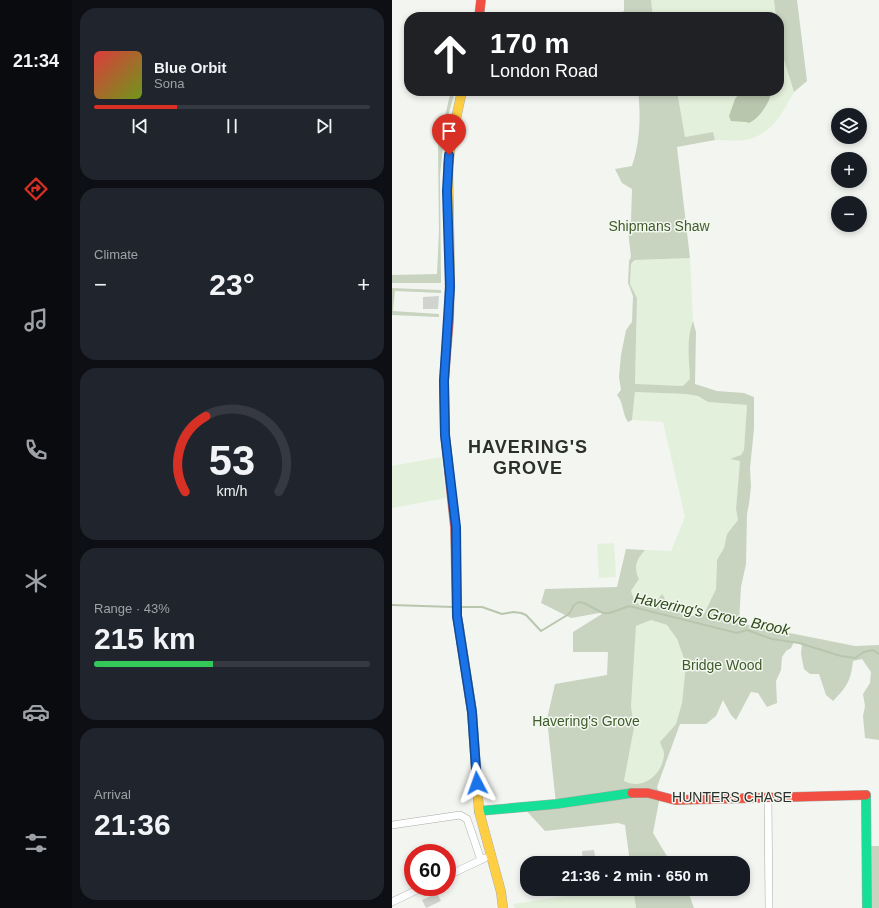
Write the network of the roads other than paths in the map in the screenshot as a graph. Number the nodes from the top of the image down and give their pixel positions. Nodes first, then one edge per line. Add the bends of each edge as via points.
1 (481, 0) edge
2 (480, 12) edge
3 (461, 96) edge
4 (768, 798) junction
5 (479, 811) junction
6 (392, 825) edge
7 (491, 855) junction
8 (480, 860) junction
9 (456, 872) edge
10 (404, 896) edge
11 (392, 902) edge
12 (503, 908) edge
13 (769, 908) edge
14 (868, 908) edge

1 - 2 main road
3 - 5 main road via 448,166 450,287 444,381 446,450 456,527 457,616 472,712
4 - 5 main road, HUNTERS CHASE via 675,800 648,793 634,793
4 - 13 street
4 - 14 main road, HUNTERS CHASE via 866,795
5 - 7 main road
6 - 8 street via 460,815 467,819
7 - 8 street
7 - 12 main road
8 - 9 street
10 - 11 street

